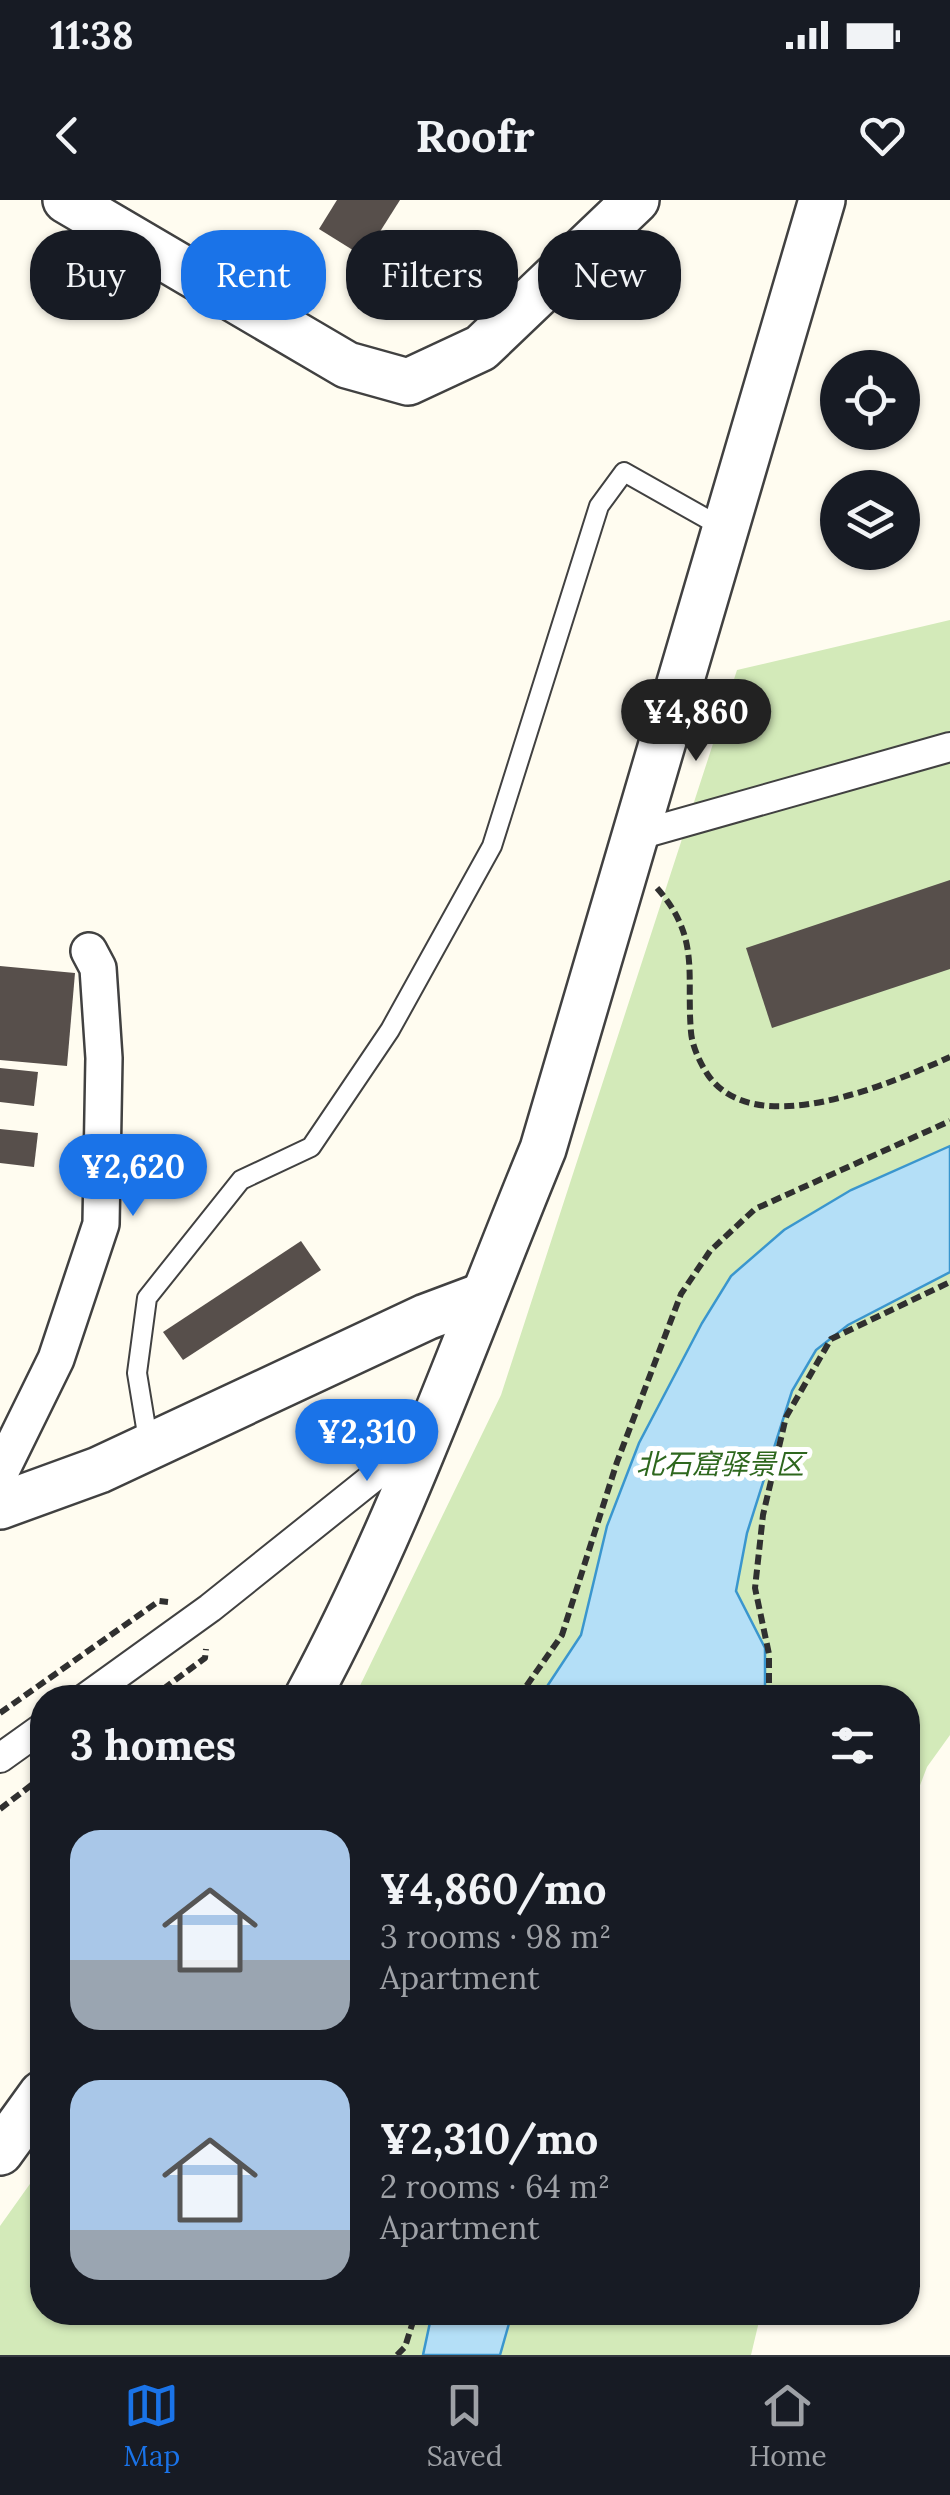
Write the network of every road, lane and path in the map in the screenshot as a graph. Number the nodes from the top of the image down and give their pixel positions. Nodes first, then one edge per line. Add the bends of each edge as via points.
1 (66, 200) edge
2 (636, 200) edge
3 (822, 200) edge
4 (725, 529) junction
5 (950, 746) edge
6 (630, 854) junction
7 (90, 951) dead end
8 (950, 1056) edge
9 (950, 1121) edge
10 (950, 1282) edge
11 (482, 1296) junction
12 (433, 1429) junction
13 (150, 1446) junction
14 (0, 1472) edge
15 (0, 1506) edge
16 (103, 1685) edge
17 (314, 1685) edge
18 (527, 1685) edge
19 (769, 1685) edge
20 (30, 1737) edge
21 (0, 1758) edge
22 (30, 1787) edge
23 (0, 1809) edge
24 (30, 2111) edge
25 (0, 2152) edge
26 (412, 2325) edge
27 (397, 2355) edge

1 - 2 street via 348,365 408,382 481,348
3 - 4 street
4 - 6 street
4 - 13 lane via 624,472 598,506 492,846 390,1030 310,1147 241,1180 147,1298 137,1373
5 - 6 street
6 - 8 path via 674,908 691,956 691,1036 702,1066 744,1103 810,1104 892,1083
6 - 11 street via 543,1149
7 - 14 street via 98,968 104,1058 101,1224 56,1359
9 - 18 path via 755,1209 710,1251 681,1294 562,1635
10 - 19 path via 830,1338 786,1417 763,1515 755,1588
11 - 12 street
11 - 13 street
12 - 16 street
12 - 17 street
13 - 15 street
20 - 21 street
22 - 23 path
24 - 25 street
26 - 27 path

